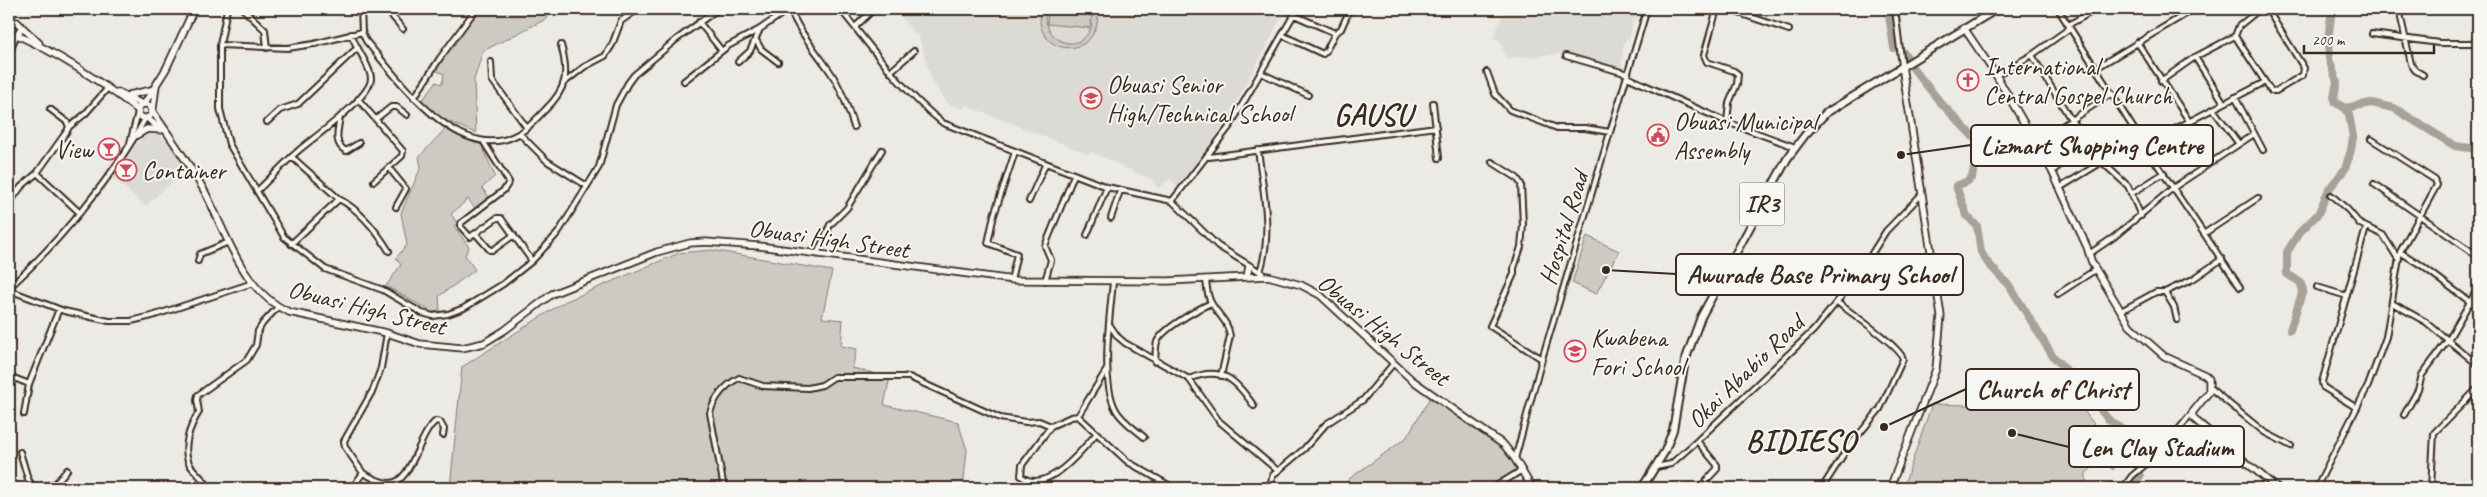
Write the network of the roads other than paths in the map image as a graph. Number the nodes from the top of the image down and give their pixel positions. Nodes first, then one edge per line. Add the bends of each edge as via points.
1 (194, 9) edge
2 (227, 9) edge
3 (243, 9) edge
4 (361, 9) edge
5 (386, 9) edge
6 (476, 9) edge
7 (638, 9) edge
8 (703, 9) edge
9 (718, 9) edge
10 (789, 9) edge
11 (840, 9) edge
12 (874, 9) edge
13 (1297, 9) edge
14 (1350, 9) edge
15 (1647, 9) edge
16 (1717, 9) edge
17 (1727, 9) edge
18 (1895, 9) edge
19 (1997, 9) edge
20 (2058, 9) edge
21 (2097, 9) edge
22 (2194, 9) edge
23 (2260, 9) edge
24 (2267, 9) edge
25 (2399, 9) edge
26 (1294, 15) junction
27 (708, 16) junction
28 (699, 22) junction
29 (10, 23) edge
30 (2069, 26) junction
31 (22, 28) junction
32 (855, 28) junction
33 (1964, 28) junction
34 (403, 29) dead end
35 (760, 29) junction
36 (1789, 30) dead end
37 (9, 32) edge
38 (362, 32) junction
39 (1334, 33) junction
40 (351, 34) junction
41 (2372, 34) dead end
42 (1282, 35) junction
43 (17, 36) junction
44 (2235, 36) junction
45 (756, 40) junction
46 (2406, 40) junction
47 (2137, 42) junction
48 (2478, 43) edge
49 (40, 45) junction
50 (220, 45) junction
51 (561, 45) dead end
52 (267, 48) junction
53 (356, 49) junction
54 (722, 51) junction
55 (914, 51) dead end
56 (9, 54) edge
57 (2032, 55) junction
58 (1566, 56) dead end
59 (2195, 57) junction
60 (491, 62) dead end
61 (738, 62) dead end
62 (778, 62) dead end
63 (1902, 66) junction
64 (2096, 68) junction
65 (890, 72) junction
66 (1487, 72) dead end
67 (1261, 73) junction
68 (1996, 75) junction
69 (2423, 75) dead end
70 (1627, 76) junction
71 (684, 81) dead end
72 (2161, 81) junction
73 (565, 82) junction
74 (2263, 82) junction
75 (156, 84) junction
76 (111, 89) junction
77 (151, 90) junction
78 (2112, 93) junction
79 (1308, 95) dead end
80 (127, 96) junction
81 (2235, 97) junction
82 (414, 98) junction
83 (358, 99) junction
84 (1433, 103) dead end
85 (2224, 103) junction
86 (143, 104) junction
87 (50, 109) dead end
88 (2212, 109) junction
89 (138, 111) junction
90 (153, 111) junction
91 (407, 115) dead end
92 (146, 118) junction
93 (340, 118) junction
94 (376, 119) junction
95 (2071, 120) junction
96 (2189, 121) junction
97 (267, 122) dead end
98 (1727, 122) junction
99 (69, 127) junction
100 (854, 127) dead end
101 (1436, 127) junction
102 (527, 128) junction
103 (164, 131) junction
104 (1610, 132) junction
105 (520, 134) junction
106 (2254, 134) junction
107 (136, 136) junction
108 (2371, 139) dead end
109 (484, 141) junction
110 (359, 143) dead end
111 (2239, 144) junction
112 (2090, 145) junction
113 (2144, 145) junction
114 (129, 147) junction
115 (1795, 147) junction
116 (2039, 147) junction
117 (882, 150) dead end
118 (1258, 150) junction
119 (2263, 150) dead end
120 (1015, 152) junction
121 (292, 157) junction
122 (1209, 157) junction
123 (1439, 158) dead end
124 (2000, 161) dead end
125 (1492, 162) dead end
126 (2102, 162) junction
127 (1045, 165) junction
128 (389, 168) junction
129 (2052, 171) junction
130 (37, 173) junction
131 (2164, 173) junction
132 (1074, 175) junction
133 (374, 181) dead end
134 (2374, 184) dead end
135 (587, 186) junction
136 (1107, 187) junction
137 (2061, 187) junction
138 (2173, 188) junction
139 (257, 191) junction
140 (1120, 191) junction
141 (1922, 194) junction
142 (2131, 194) junction
143 (2331, 195) dead end
144 (2258, 198) dead end
145 (339, 200) junction
146 (1029, 201) dead end
147 (1172, 201) junction
148 (9, 204) edge
149 (396, 207) dead end
150 (79, 212) junction
151 (2421, 215) junction
152 (2141, 216) junction
153 (1111, 218) dead end
154 (2366, 228) junction
155 (2205, 232) junction
156 (476, 234) junction
157 (514, 235) junction
158 (1087, 235) dead end
159 (229, 242) junction
160 (291, 244) junction
161 (389, 251) dead end
162 (2400, 252) junction
163 (816, 254) junction
164 (2089, 254) junction
165 (2478, 256) edge
166 (2222, 258) junction
167 (2398, 259) junction
168 (198, 261) dead end
169 (532, 261) junction
170 (1249, 266) junction
171 (2095, 270) junction
172 (1260, 272) junction
173 (1268, 276) junction
174 (1247, 277) junction
175 (1011, 280) junction
176 (1206, 280) junction
177 (1045, 281) junction
178 (1113, 282) junction
179 (253, 283) junction
180 (9, 287) edge
181 (2240, 287) dead end
182 (2317, 287) dead end
183 (2478, 288) edge
184 (2165, 292) junction
185 (2058, 294) dead end
186 (2347, 296) junction
187 (2471, 302) junction
188 (1211, 303) junction
189 (1838, 303) junction
190 (2392, 303) junction
191 (278, 307) junction
192 (2478, 308) edge
193 (59, 309) junction
194 (2121, 311) junction
195 (2177, 320) dead end
196 (1109, 324) junction
197 (387, 333) junction
198 (2448, 340) junction
199 (1542, 359) junction
200 (1155, 362) junction
201 (1393, 364) junction
202 (2478, 364) edge
203 (1107, 369) junction
204 (9, 376) edge
205 (1221, 376) junction
206 (1189, 379) junction
207 (29, 384) junction
208 (2210, 388) junction
209 (2478, 388) edge
210 (1254, 406) dead end
211 (2358, 408) junction
212 (2192, 413) junction
213 (24, 414) dead end
214 (2404, 415) dead end
215 (1078, 416) junction
216 (1052, 426) junction
217 (1096, 434) junction
218 (443, 435) dead end
219 (1144, 437) dead end
220 (1697, 441) junction
221 (2291, 446) dead end
222 (20, 452) dead end
223 (1515, 459) junction
224 (1656, 467) junction
225 (67, 470) dead end
226 (1278, 470) junction
227 (1522, 470) junction
228 (363, 473) junction
229 (59, 481) junction
230 (2478, 486) edge
231 (35, 488) edge
232 (76, 488) edge
233 (202, 488) edge
234 (352, 488) edge
235 (724, 488) edge
236 (1174, 488) edge
237 (1270, 488) edge
238 (1493, 488) edge
239 (1532, 488) edge
240 (1642, 488) edge
241 (1699, 488) edge
242 (1822, 488) edge
243 (1890, 488) edge
244 (2109, 488) edge
245 (2118, 488) edge
246 (2123, 488) edge
247 (2276, 488) edge
248 (2316, 488) edge
249 (2431, 488) edge

1 - 75 street
2 - 50 street
3 - 52 street via 265,30
4 - 38 street
5 - 34 street
6 - 82 street
7 - 73 street via 621,21 605,56
8 - 27 street
9 - 27 street
10 - 35 street
10 - 100 street via 838,84
11 - 32 street
12 - 32 street
13 - 26 street
14 - 39 street via 1341,29
15 - 70 street, Hospital Road
16 - 98 street via 1704,55 1707,62 1738,74
17 - 36 street
18 - 63 street
19 - 33 main road, IR3
20 - 30 street
21 - 30 street
22 - 47 street
23 - 44 street via 2238,26
24 - 74 street via 2304,72 2273,91
25 - 46 street
26 - 39 street
26 - 42 street
27 - 28 street
28 - 54 street
28 - 135 street via 634,74 616,105 603,155
29 - 31 street via 17,22
30 - 57 street
30 - 64 street
31 - 43 street
31 - 49 street
32 - 65 street
33 - 63 main road, IR3
33 - 68 street
35 - 45 street
35 - 54 street
37 - 43 street
38 - 40 street
38 - 82 street
39 - 42 street via 1323,54
40 - 52 street via 314,44
40 - 53 street
41 - 46 street
42 - 67 street
43 - 49 street
43 - 56 street
44 - 59 street
44 - 74 street
45 - 61 street
45 - 62 street via 761,49
46 - 48 street
46 - 69 street via 2412,68
47 - 64 street
47 - 72 street
49 - 76 street
50 - 52 street
50 - 139 street via 223,127 229,144
51 - 73 street
53 - 83 street via 368,66 371,81
53 - 97 street via 298,104 283,108
54 - 71 street
55 - 65 street
57 - 68 street
57 - 95 street
58 - 70 street
59 - 72 street
59 - 85 street
60 - 102 street via 490,74 495,86
63 - 115 main road, IR3 via 1826,113
63 - 141 street
64 - 78 street
65 - 120 street via 943,123
66 - 104 street via 1495,94 1510,110 1558,128
67 - 79 street
67 - 122 street
68 - 116 street
70 - 98 street
70 - 104 street, Hospital Road
72 - 96 street
73 - 102 street via 552,104
74 - 81 street
75 - 77 street
75 - 90 street
76 - 80 street
76 - 89 street, Obuasi High Street
76 - 99 street
77 - 80 street
77 - 86 street
78 - 95 street
78 - 113 street
80 - 86 street
81 - 85 street
81 - 106 street
82 - 109 street via 443,123
83 - 93 street
83 - 94 street
84 - 101 street
85 - 88 street
86 - 89 street
86 - 90 street via 149,105
87 - 99 street
88 - 96 street
88 - 111 street
89 - 92 street, Obuasi High Street
89 - 114 street
90 - 92 street
90 - 103 street, Obuasi High Street
91 - 94 street via 394,106
92 - 103 street, Obuasi High Street
92 - 107 street
93 - 110 street via 337,136 341,148 346,151
93 - 121 street
94 - 128 street via 403,151
95 - 112 street
95 - 116 street
96 - 113 street
98 - 115 street
99 - 130 street
101 - 118 street
101 - 123 street
102 - 105 street
103 - 107 street via 147,129
103 - 159 street, Obuasi High Street via 204,191
104 - 199 street, Hospital Road
105 - 109 street
105 - 135 street via 547,161
106 - 111 street
106 - 119 street
107 - 114 street
108 - 151 street via 2436,182
109 - 156 street via 509,182 504,190 460,225 468,236
111 - 138 street
112 - 126 street
112 - 129 street
113 - 131 street
114 - 150 street
115 - 224 main road, IR3 via 1698,324 1685,361 1673,430
116 - 124 street via 2013,159
116 - 129 street
117 - 163 street via 847,208 830,225
118 - 122 street
118 - 172 street via 1266,225 1265,255
120 - 127 street
120 - 175 street via 988,243 1017,254
121 - 139 street
121 - 145 street
122 - 147 street
125 - 199 street via 1521,184 1523,225 1514,274 1490,326
126 - 137 street
126 - 142 street via 2128,186
127 - 132 street
127 - 146 street
128 - 133 street
128 - 149 street via 406,189
129 - 137 street
130 - 148 street
130 - 150 street
131 - 138 street
131 - 142 street
132 - 136 street
132 - 177 street via 1044,246 1051,260
134 - 151 street
135 - 169 street via 558,233
136 - 140 street
136 - 158 street
137 - 164 street
138 - 152 street
138 - 155 street
139 - 160 street via 284,238
140 - 147 street
140 - 153 street
141 - 189 street, Okai Ababio Road via 1886,231
141 - 243 street via 1941,311 1938,363
142 - 152 street
143 - 154 street
144 - 155 street
145 - 160 street
145 - 161 street via 352,206 380,235
147 - 170 street via 1218,246
150 - 180 street
151 - 162 street
151 - 165 street
152 - 164 street
154 - 167 street via 2383,235
154 - 186 street
155 - 166 street
156 - 157 street via 490,250
156 - 157 street via 500,217
157 - 169 street
159 - 168 street via 200,254
159 - 179 street, Obuasi High Street
160 - 169 street via 324,269 382,290 433,316 464,308
162 - 167 street
162 - 187 street
163 - 175 street, Obuasi High Street
163 - 197 street, Obuasi High Street via 759,246 690,243 657,252 552,294 484,343 452,348 420,344
164 - 171 street
166 - 181 street
166 - 184 street via 2193,279
167 - 190 street
170 - 172 street
170 - 174 street
171 - 185 street
171 - 194 street
172 - 173 street
173 - 174 street, Obuasi High Street
173 - 201 street, Obuasi High Street via 1301,285 1320,295
174 - 176 street, Obuasi High Street
175 - 177 street, Obuasi High Street
176 - 178 street, Obuasi High Street
176 - 188 street
177 - 178 street, Obuasi High Street
178 - 196 street
179 - 191 street, Obuasi High Street
179 - 193 street via 132,321 90,319
180 - 193 street
182 - 186 street
183 - 187 street
184 - 194 street via 2156,292
184 - 195 street via 2174,306
186 - 211 street via 2322,385
187 - 192 street
187 - 198 street
188 - 200 street via 1164,334 1158,342
188 - 205 street via 1228,324 1230,336
189 - 220 street, Okai Ababio Road via 1814,330
189 - 242 street via 1901,353 1903,359 1880,409
190 - 198 street via 2426,322
190 - 211 street via 2386,337
191 - 197 street, Obuasi High Street
191 - 233 street via 262,323 256,345 247,360 198,395 200,412 188,437 188,452 190,464 206,483
193 - 207 street
194 - 208 street via 2130,326 2164,356 2205,374
196 - 200 street via 1118,338
196 - 203 street
197 - 228 street via 381,368 373,390 344,441
198 - 202 street
198 - 214 street via 2422,375 2418,390
199 - 223 street, Hospital Road
200 - 206 street
201 - 223 street, Obuasi High Street via 1496,439
201 - 226 street via 1363,400 1326,424 1304,449
203 - 215 street
203 - 219 street via 1116,410
204 - 207 street
205 - 206 street via 1208,373
205 - 210 street via 1239,385
206 - 226 street via 1219,421
207 - 213 street
208 - 212 street
208 - 221 street via 2264,432
209 - 249 street via 2434,433
211 - 248 street
212 - 246 street via 2159,453
212 - 247 street via 2198,423
215 - 216 street
215 - 217 street
216 - 217 street via 1022,465 1021,476 1026,480 1037,481 1056,474
216 - 235 street via 1039,421 1000,418 909,378 834,377 822,385 808,388 763,386 739,378 714,401 710,413
217 - 236 street via 1128,462
218 - 228 street via 440,422 436,421 427,429 405,475 398,482 383,482
220 - 224 street, Okai Ababio Road via 1671,464
220 - 241 street via 1717,465
222 - 231 street via 28,479
223 - 227 street, Obuasi High Street
224 - 240 main road, IR3
225 - 229 street
226 - 237 street
227 - 238 street
227 - 239 street, Obuasi High Street
228 - 234 street
229 - 231 street
229 - 232 street
230 - 249 street
244 - 245 street

